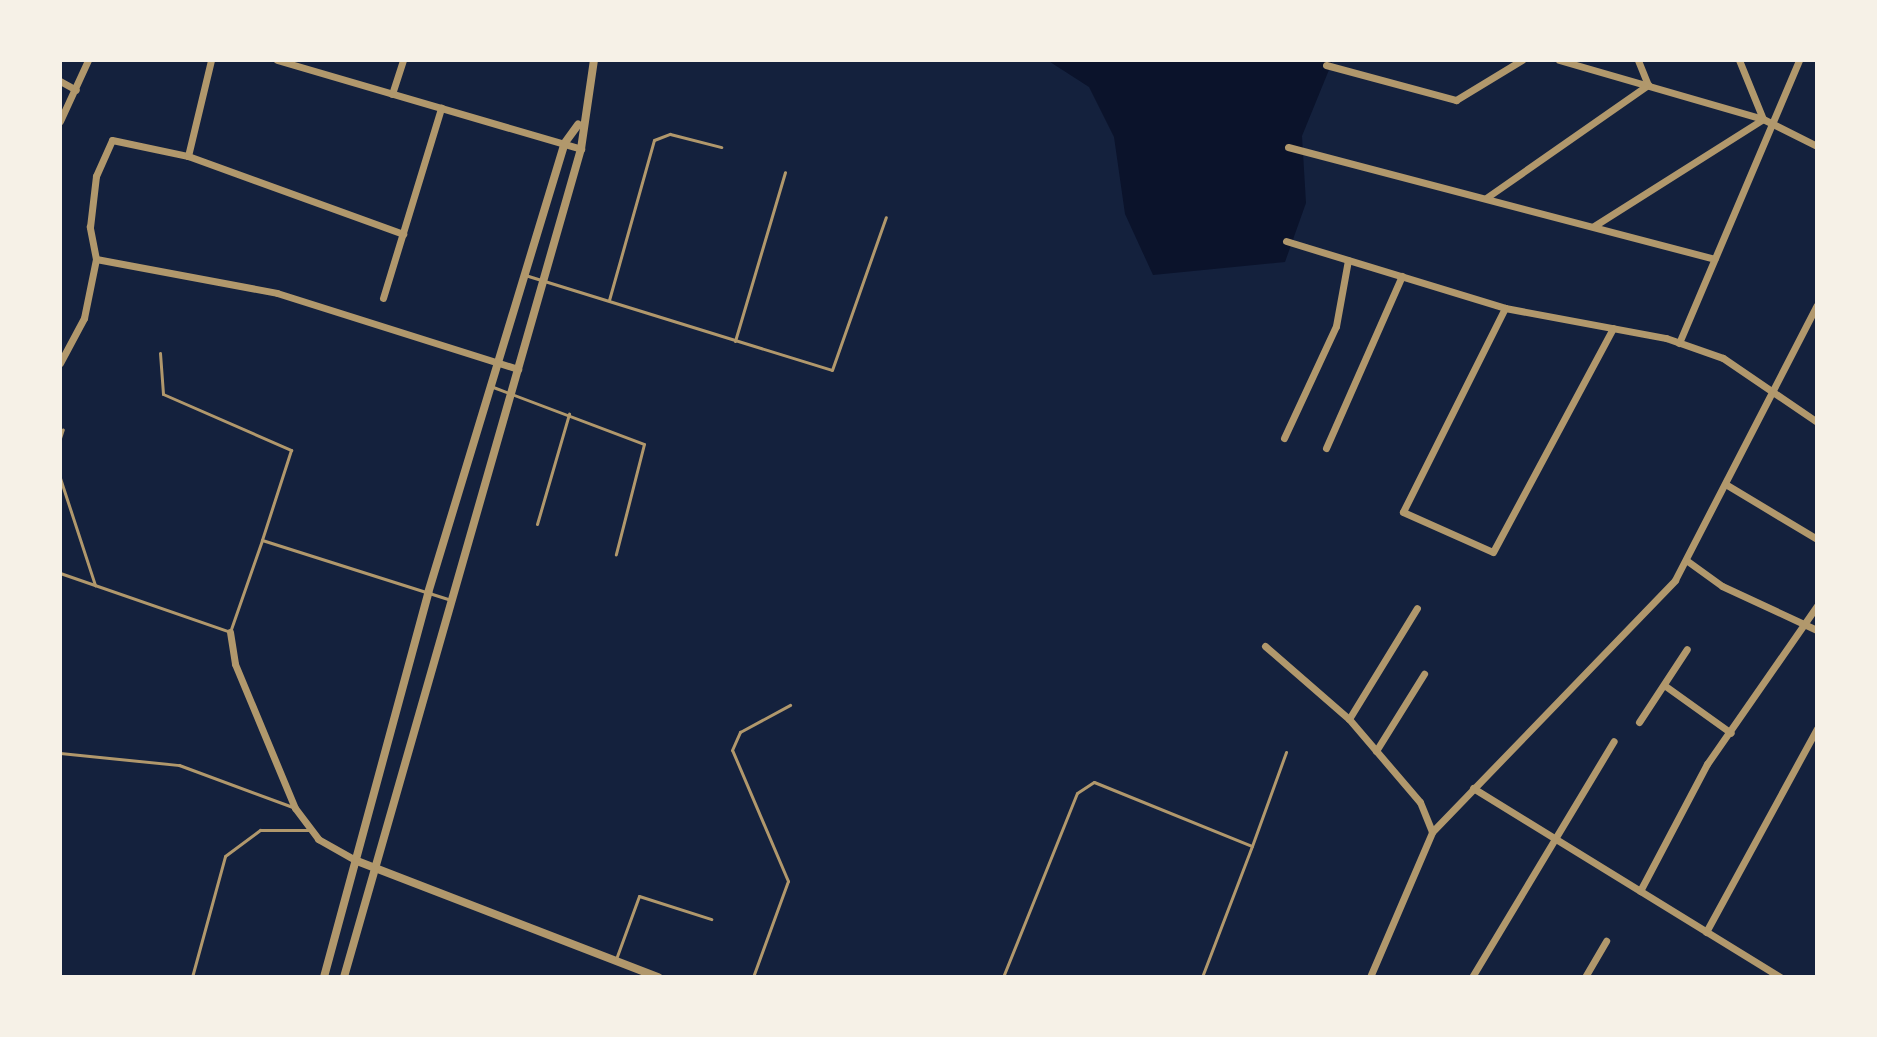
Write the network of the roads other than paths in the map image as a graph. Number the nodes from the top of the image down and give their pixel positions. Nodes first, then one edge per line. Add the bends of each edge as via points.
1 (88, 60) edge
2 (211, 60) edge
3 (277, 60) edge
4 (403, 60) edge
5 (594, 60) edge
6 (1522, 60) edge
7 (1559, 60) edge
8 (1638, 60) edge
9 (1739, 60) edge
10 (1799, 60) edge
11 (1326, 65) dead end
12 (60, 81) edge
13 (1648, 85) junction
14 (76, 90) junction
15 (392, 94) junction
16 (441, 108) junction
17 (1763, 119) junction
18 (60, 121) edge
19 (1773, 123) junction
20 (579, 124) junction
21 (564, 144) junction
22 (1817, 146) edge
23 (721, 147) dead end
24 (1288, 147) dead end
25 (581, 149) junction
26 (188, 156) junction
27 (785, 172) dead end
28 (1486, 198) junction
29 (886, 217) dead end
30 (1594, 226) junction
31 (403, 234) junction
32 (1286, 241) dead end
33 (96, 259) junction
34 (1715, 259) junction
35 (1348, 260) junction
36 (525, 275) junction
37 (1402, 276) junction
38 (542, 281) junction
39 (383, 298) dead end
40 (609, 300) junction
41 (1817, 305) edge
42 (1505, 308) junction
43 (1613, 328) junction
44 (735, 341) junction
45 (1679, 343) junction
46 (160, 353) dead end
47 (497, 362) junction
48 (60, 363) edge
49 (518, 369) junction
50 (490, 386) junction
51 (512, 392) junction
52 (1777, 395) junction
53 (569, 414) junction
54 (1817, 422) edge
55 (63, 429) dead end
56 (60, 438) edge
57 (1284, 438) dead end
58 (1326, 448) dead end
59 (60, 478) edge
60 (1727, 485) junction
61 (537, 524) dead end
62 (1817, 539) edge
63 (262, 540) junction
64 (616, 554) dead end
65 (1686, 560) junction
66 (60, 573) edge
67 (95, 585) junction
68 (428, 593) junction
69 (448, 599) junction
70 (1817, 606) edge
71 (1417, 608) dead end
72 (1806, 624) junction
73 (1817, 630) edge
74 (230, 632) junction
75 (1265, 646) dead end
76 (1687, 649) dead end
77 (1424, 674) dead end
78 (1664, 685) junction
79 (790, 705) dead end
80 (1349, 719) junction
81 (1639, 722) dead end
82 (1817, 728) edge
83 (1731, 733) junction
84 (1614, 741) dead end
85 (1376, 751) junction
86 (1286, 752) dead end
87 (60, 753) edge
88 (1473, 788) junction
89 (295, 808) junction
90 (308, 830) junction
91 (1432, 832) junction
92 (1557, 841) junction
93 (1252, 846) junction
94 (357, 861) junction
95 (376, 869) junction
96 (1640, 891) junction
97 (711, 919) dead end
98 (1706, 932) junction
99 (1606, 941) dead end
100 (615, 961) junction
101 (192, 977) edge
102 (324, 977) edge
103 (344, 977) edge
104 (658, 977) edge
105 (753, 977) edge
106 (1003, 977) edge
107 (1202, 977) edge
108 (1370, 977) edge
109 (1472, 977) edge
110 (1585, 977) edge
111 (1780, 977) edge

1 - 14 street
2 - 26 street
3 - 15 street
4 - 15 street
5 - 20 street
6 - 11 street via 1456,100
7 - 13 street
8 - 13 street
9 - 17 street
10 - 19 street
12 - 14 street
13 - 17 street
13 - 28 street
14 - 18 street
15 - 16 street
16 - 21 street
16 - 31 street
17 - 19 street
17 - 30 street
19 - 22 street
19 - 34 street
20 - 21 street
20 - 25 street
21 - 25 street
21 - 36 street
23 - 40 lane via 670,134 654,140
24 - 28 street
25 - 38 street
26 - 31 street
26 - 33 street via 121,139 108,144 94,192
27 - 44 lane
28 - 30 street
29 - 44 lane via 835,369
30 - 34 street
31 - 39 street
32 - 35 street
33 - 47 street via 277,293 378,331
33 - 48 street via 84,318
34 - 45 street
35 - 37 street
35 - 57 street via 1336,326
36 - 38 lane
36 - 47 street
37 - 42 street
37 - 58 street
38 - 40 lane
38 - 49 street
40 - 44 lane
41 - 52 street
42 - 43 street
42 - 43 street via 1403,512 1493,552
43 - 45 street
45 - 52 street via 1723,358
46 - 63 lane via 163,394 291,450
47 - 49 street
47 - 50 street
49 - 51 street
50 - 51 lane
50 - 68 street
51 - 53 lane
51 - 69 street
52 - 54 street
52 - 60 street
53 - 61 lane
53 - 64 lane via 647,449
55 - 56 lane
59 - 67 lane
60 - 62 street
60 - 65 street
63 - 68 lane
63 - 74 lane
65 - 72 street via 1722,586
65 - 88 street via 1627,634
66 - 67 lane
67 - 74 lane
68 - 69 lane
68 - 94 street
69 - 95 street
70 - 72 street
71 - 80 street
72 - 73 street
72 - 83 street
74 - 89 street via 235,664
75 - 80 street
76 - 78 street
77 - 85 street
78 - 81 street
78 - 83 street
79 - 105 lane via 740,732 732,750 788,881
80 - 85 street
82 - 98 street
83 - 96 street
84 - 92 street
85 - 91 street via 1420,802
86 - 93 lane
87 - 89 lane via 179,765
88 - 91 street
88 - 92 street
89 - 90 street
90 - 94 street
90 - 101 lane via 260,830 225,856
91 - 108 street
92 - 96 street
92 - 109 street
93 - 106 lane via 1089,783 1077,793
93 - 107 lane
94 - 95 street
94 - 102 street
95 - 100 street
95 - 103 street
96 - 98 street
97 - 100 lane via 639,896
98 - 111 street
99 - 110 street
100 - 104 street

